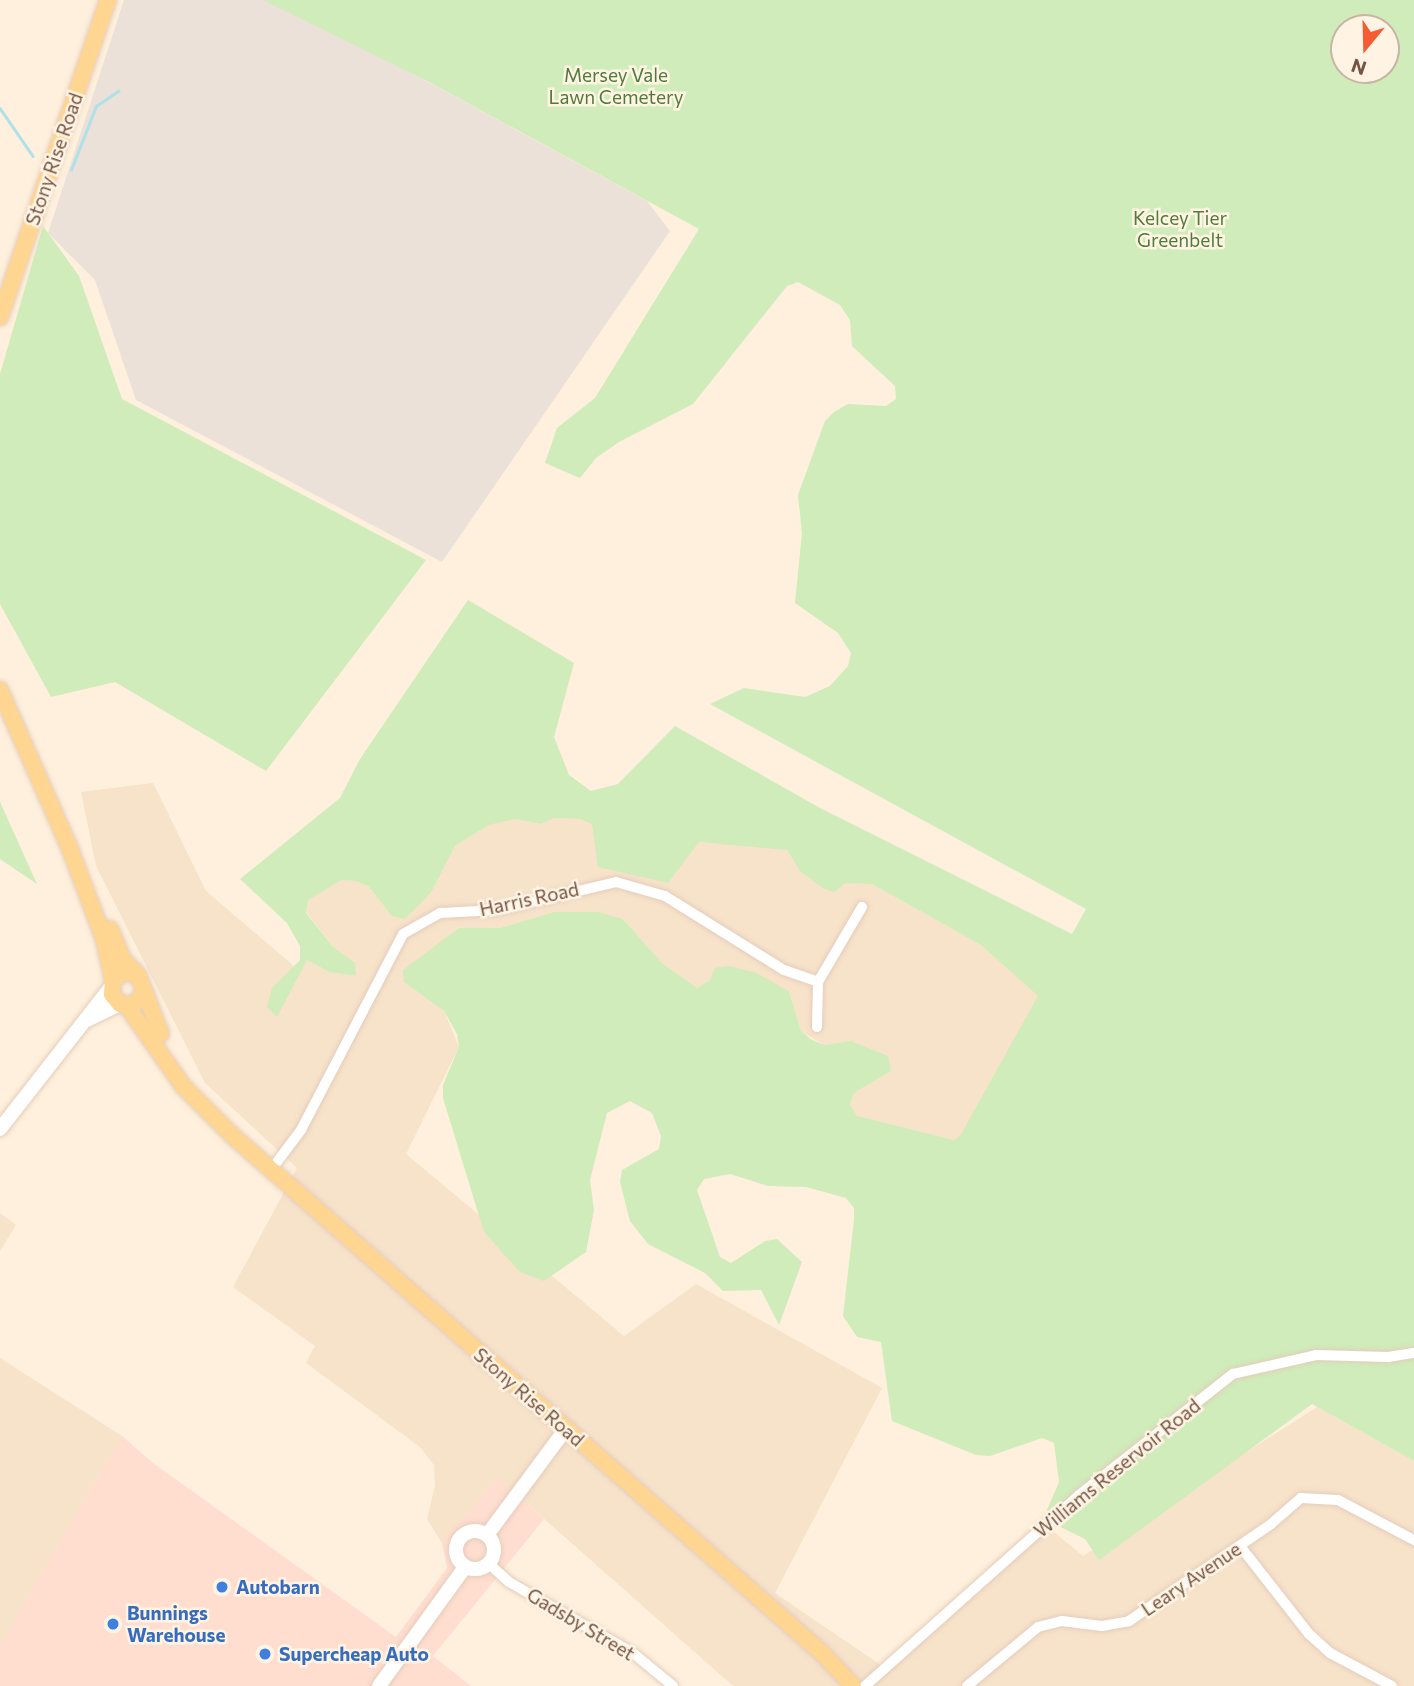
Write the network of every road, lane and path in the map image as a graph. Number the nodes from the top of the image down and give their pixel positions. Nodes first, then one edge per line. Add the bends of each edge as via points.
1 (108, 0) edge
2 (0, 317) edge
3 (0, 690) edge
4 (69, 849) junction
5 (862, 907) dead end
6 (138, 975) junction
7 (818, 982) junction
8 (112, 984) junction
9 (143, 995) junction
10 (124, 1005) junction
11 (86, 1021) junction
12 (817, 1027) dead end
13 (205, 1108) junction
14 (0, 1129) edge
15 (271, 1170) junction
16 (1414, 1353) edge
17 (565, 1430) junction
18 (487, 1535) junction
19 (1414, 1540) edge
20 (1240, 1546) junction
21 (489, 1564) junction
22 (465, 1567) junction
23 (379, 1686) edge
24 (673, 1686) edge
25 (853, 1686) edge
26 (865, 1686) edge
27 (967, 1686) edge
28 (1392, 1686) edge

1 - 2 main road, Stony Rise Road
3 - 4 main road
4 - 6 main road via 123,960
4 - 8 main road via 104,939
5 - 7 street
6 - 8 main road via 124,972
6 - 9 main road, Stony Rise Road
7 - 12 street
7 - 15 street, Harris Road via 784,970 665,896 616,882 498,910 440,913 403,934 301,1130
8 - 10 main road, Stony Rise Road
8 - 11 street
9 - 10 main road
9 - 13 main road, Stony Rise Road
10 - 11 street
10 - 13 main road, Stony Rise Road via 183,1086
11 - 14 street
13 - 15 main road, Stony Rise Road
15 - 17 main road, Stony Rise Road
16 - 26 street, Williams Reservoir Road via 1316,1355 1233,1374 1079,1495
17 - 18 street
17 - 25 main road, Stony Rise Road via 822,1653
18 - 21 street via 494,1546
18 - 22 street via 475,1531 459,1539 457,1558
19 - 20 street, Leary Avenue via 1338,1500 1301,1498
20 - 27 street, Leary Avenue via 1129,1621 1102,1626 1062,1621 1038,1627
20 - 28 street via 1309,1634 1330,1653
21 - 22 street via 478,1570
21 - 24 street, Gadsby Street via 509,1582 633,1653
22 - 23 street

